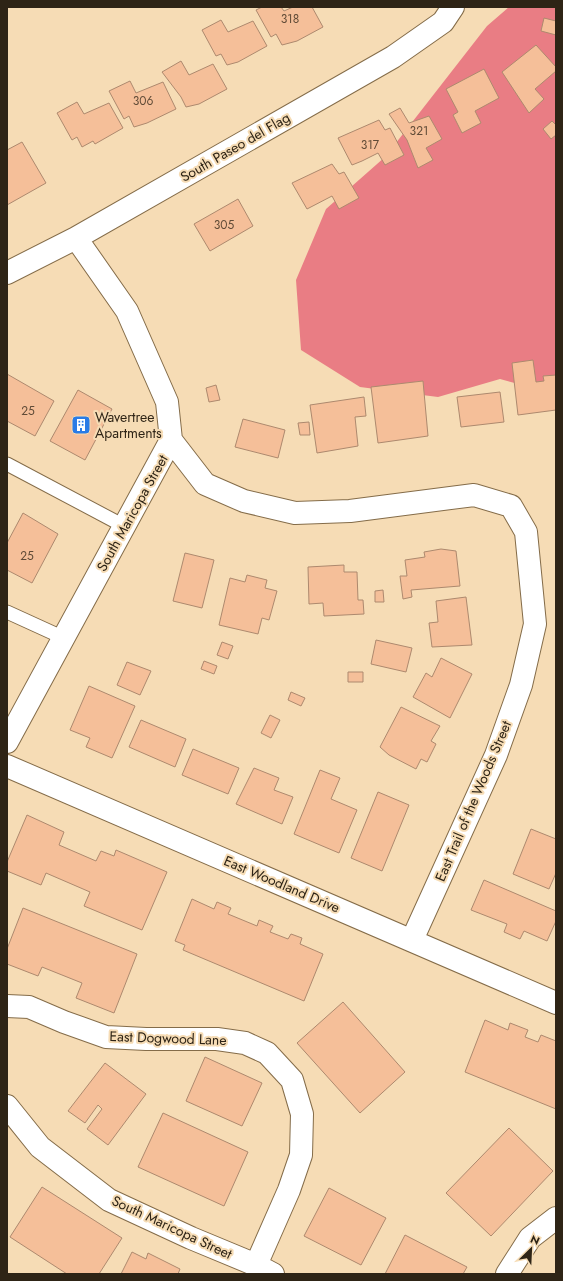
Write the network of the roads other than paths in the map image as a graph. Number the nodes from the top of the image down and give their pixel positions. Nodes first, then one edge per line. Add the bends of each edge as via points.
1 (453, 7) edge
2 (76, 238) junction
3 (7, 273) edge
4 (171, 440) junction
5 (7, 464) edge
6 (124, 526) junction
7 (7, 612) edge
8 (64, 638) junction
9 (7, 742) edge
10 (7, 766) edge
11 (412, 940) junction
12 (556, 1003) edge
13 (7, 1006) edge
14 (7, 1106) edge
15 (556, 1218) edge
16 (264, 1270) edge
17 (507, 1274) edge

1 - 2 street, South Paseo del Flag via 443,22 393,57
2 - 3 street, South Paseo del Flag
2 - 4 street, South Maricopa Street via 127,311 167,402
4 - 6 street, South Maricopa Street
4 - 11 street, East Trail of the Woods Street via 205,484 244,501 295,513 350,512 474,495 511,506 526,532 535,624 521,685 496,754
5 - 6 lane
6 - 8 street, South Maricopa Street
7 - 8 lane
8 - 9 street, South Maricopa Street
10 - 11 street, East Woodland Drive
11 - 12 street, East Woodland Drive
13 - 16 street, East Dogwood Lane via 29,1008 106,1037 217,1039 245,1043 267,1053 292,1080 302,1114 301,1155
14 - 16 street, South Maricopa Street via 40,1147 109,1200
15 - 17 street via 530,1238

